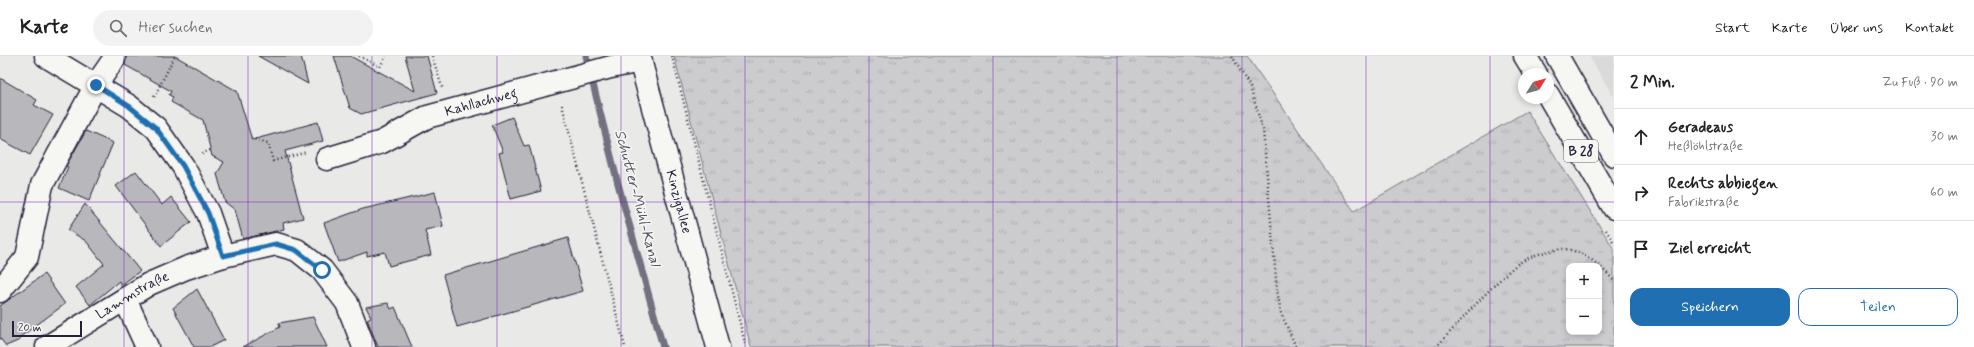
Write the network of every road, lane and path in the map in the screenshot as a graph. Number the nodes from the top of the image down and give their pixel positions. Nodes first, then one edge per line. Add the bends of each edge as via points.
1 (46, 56) edge
2 (175, 56) edge
3 (359, 56) edge
4 (386, 56) edge
5 (432, 56) edge
6 (672, 56) edge
7 (1232, 56) edge
8 (1525, 56) edge
9 (1557, 56) edge
10 (640, 58) edge
11 (114, 59) dead end
12 (1532, 68) edge
13 (556, 82) junction
14 (96, 85) junction
15 (1553, 104) edge
16 (450, 111) junction
17 (143, 117) junction
18 (251, 138) dead end
19 (1614, 155) edge
20 (327, 159) joint
21 (1614, 208) edge
22 (223, 256) junction
23 (1614, 281) edge
24 (0, 291) edge
25 (125, 299) junction
26 (47, 347) edge
27 (147, 347) edge
28 (364, 347) edge
29 (625, 347) edge
30 (718, 347) edge
31 (746, 347) edge
32 (1296, 347) edge
33 (1436, 347) edge

1 - 14 main road
2 - 17 path
3 - 4 path via 380,67
5 - 16 path
6 - 31 path
7 - 32 path via 1250,87 1262,130 1281,313
8 - 12 main road
9 - 19 main road, B 28
10 - 13 main road, Kahllachweg
10 - 30 main road, Kinzigallee
11 - 14 main road
13 - 16 main road, Kahllachweg
13 - 29 path
14 - 17 main road
14 - 24 main road via 42,185 27,257
15 - 21 main road, B 28
16 - 20 main road, Kahllachweg via 427,117 382,142
17 - 22 main road via 156,128 183,166 208,213
18 - 20 path via 268,143 273,161 309,151
22 - 25 main road, Lammstraße via 149,284
22 - 28 main road, Lammstraße via 276,244 296,250 322,270 347,303
23 - 33 path via 1599,264 1582,254 1564,249 1534,256 1516,265
25 - 26 main road, Lammstraße
25 - 27 main road

